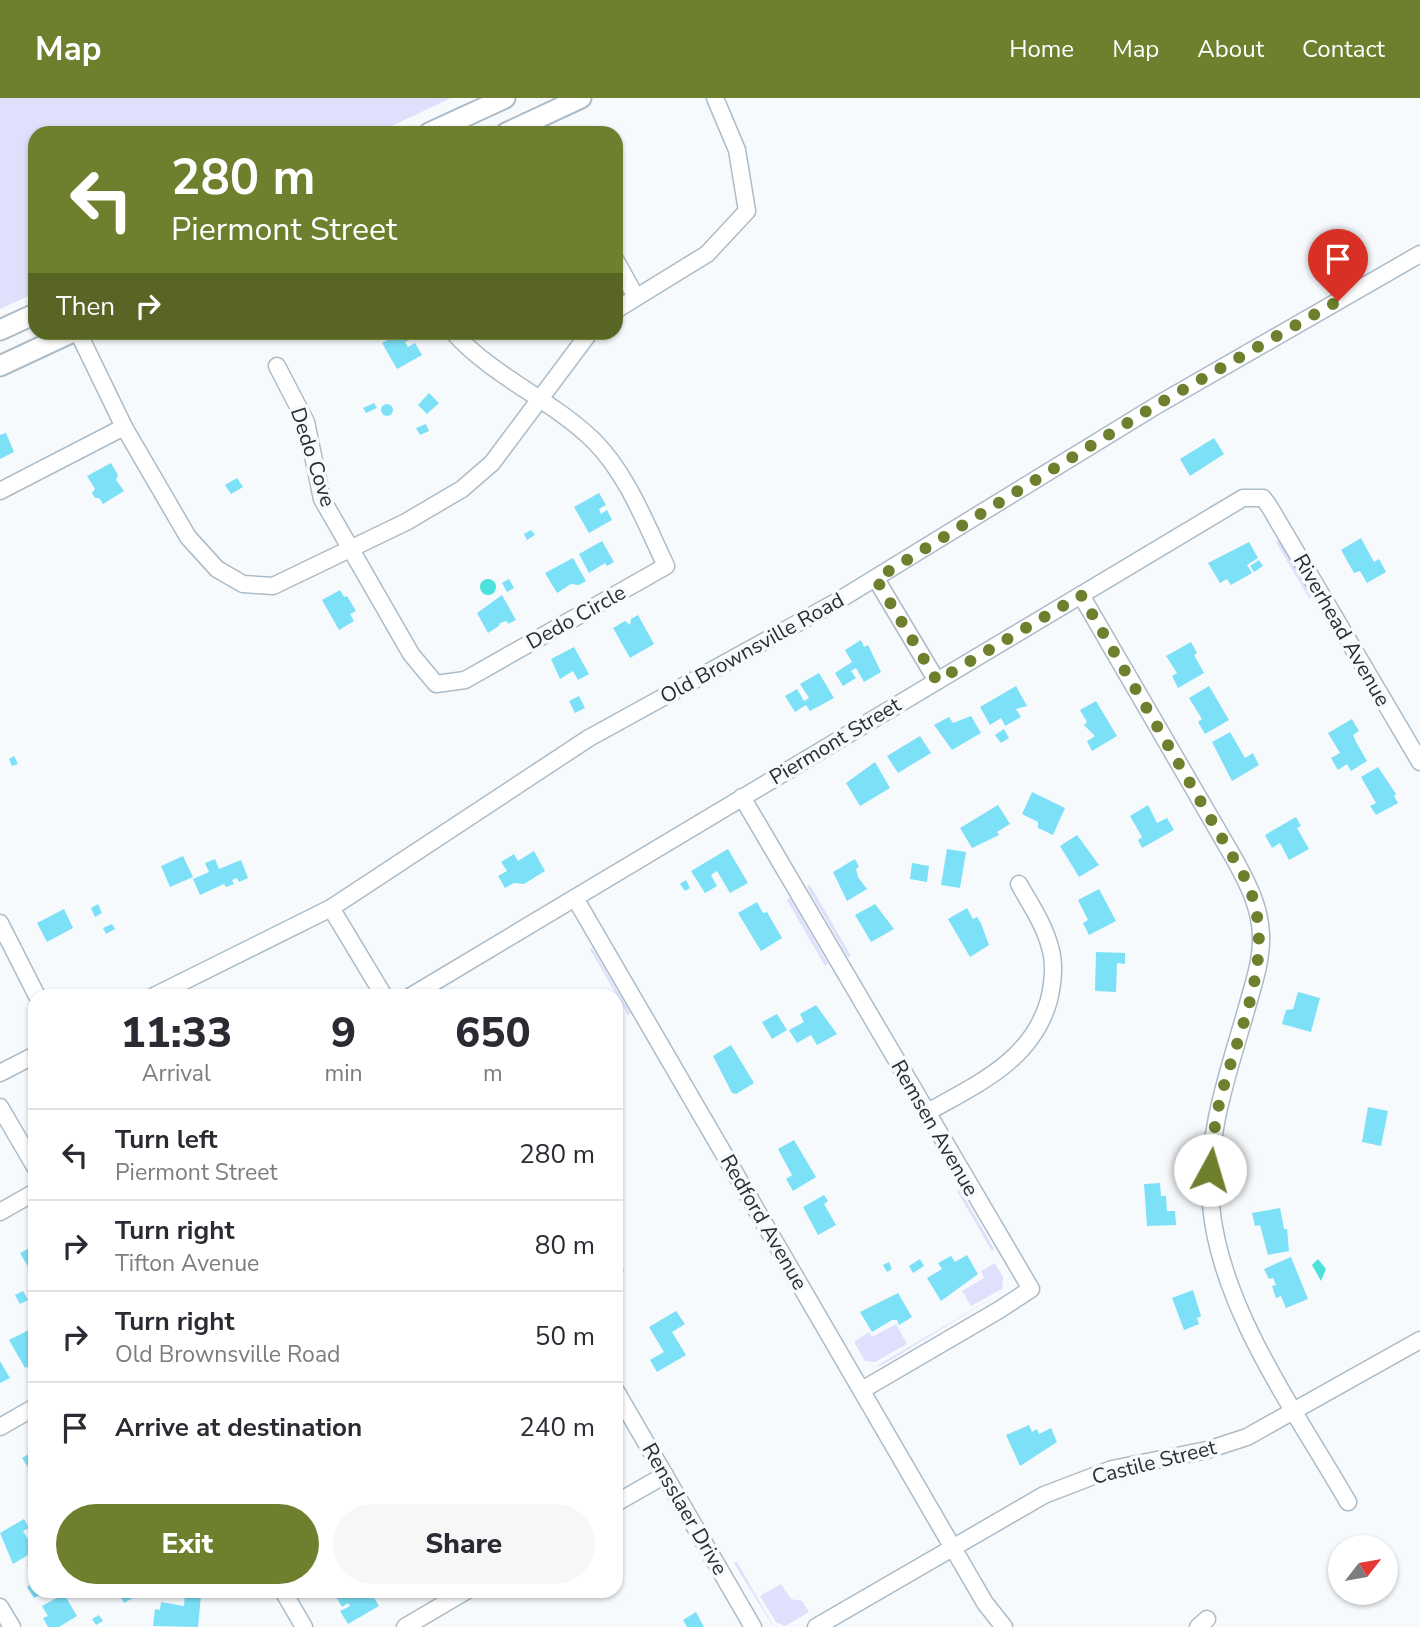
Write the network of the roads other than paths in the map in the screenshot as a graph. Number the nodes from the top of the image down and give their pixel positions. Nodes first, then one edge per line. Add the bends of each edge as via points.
1 (505, 98) edge
2 (581, 98) edge
3 (715, 98) edge
4 (444, 126) edge
5 (521, 126) edge
6 (1420, 254) edge
7 (623, 273) edge
8 (636, 296) junction
9 (623, 305) edge
10 (28, 317) edge
11 (0, 330) edge
12 (56, 340) edge
13 (82, 340) edge
14 (461, 340) edge
15 (584, 340) edge
16 (0, 366) edge
17 (277, 366) dead end
18 (539, 400) junction
19 (124, 427) junction
20 (0, 491) edge
21 (1263, 498) joint
22 (351, 548) junction
23 (876, 579) junction
24 (1081, 595) junction
25 (937, 681) junction
26 (1420, 762) edge
27 (742, 797) junction
28 (1019, 884) dead end
29 (575, 898) junction
30 (331, 908) junction
31 (0, 923) edge
32 (33, 989) edge
33 (168, 989) edge
34 (380, 989) edge
35 (423, 989) edge
36 (28, 1059) edge
37 (0, 1073) edge
38 (0, 1107) edge
39 (926, 1113) junction
40 (28, 1155) edge
41 (28, 1196) edge
42 (0, 1212) edge
43 (1420, 1340) edge
44 (862, 1390) junction
45 (623, 1403) edge
46 (28, 1411) edge
47 (1296, 1411) junction
48 (0, 1427) edge
49 (665, 1475) junction
50 (623, 1499) edge
51 (1348, 1502) dead end
52 (953, 1547) junction
53 (287, 1598) edge
54 (454, 1598) edge
55 (0, 1607) edge
56 (12, 1627) edge
57 (304, 1627) edge
58 (405, 1627) edge
59 (754, 1627) edge
60 (816, 1627) edge
61 (1004, 1627) edge

1 - 4 main road
2 - 5 main road
3 - 8 street via 737,150 747,211 707,254
6 - 23 street, Old Brownsville Road via 1158,404
7 - 8 street
8 - 9 street
10 - 11 main road
12 - 16 main road
13 - 19 street
14 - 18 street
15 - 18 street
17 - 22 street, Dedo Cove via 306,422 320,494
18 - 22 street via 492,463 462,489
18 - 22 street, Dedo Circle via 570,420 608,457 666,566 465,680 436,684 411,654
19 - 20 street
19 - 22 street via 188,537 217,569 243,584 273,586
21 - 24 street, Piermont Street via 1243,498
21 - 26 street, Riverhead Avenue
23 - 25 street
23 - 30 street, Old Brownsville Road via 589,738
24 - 25 street, Piermont Street
24 - 47 street via 1245,878 1258,914 1261,938 1254,983 1215,1127 1211,1209 1232,1292
25 - 27 street, Piermont Street
27 - 29 street, Piermont Street
27 - 39 street, Remsen Avenue
28 - 39 street via 1051,948 1053,977 1044,1014 1034,1037 1012,1060
29 - 35 street, Piermont Street
29 - 44 street, Redford Avenue
30 - 33 street, Old Brownsville Road
30 - 34 street
31 - 32 street
36 - 37 street
38 - 40 street
39 - 44 street, Remsen Avenue via 1031,1289
41 - 42 street
43 - 47 street, Castile Street
44 - 52 street, Redford Avenue
45 - 49 street, Rensslaer Drive
46 - 48 street
47 - 51 street
47 - 52 street, Castile Street via 1221,1446 1112,1469 1069,1484
49 - 50 street
49 - 59 street, Rensslaer Drive
52 - 60 street, Castile Street
52 - 61 street, Redford Avenue
53 - 57 street
54 - 58 street
55 - 56 street

